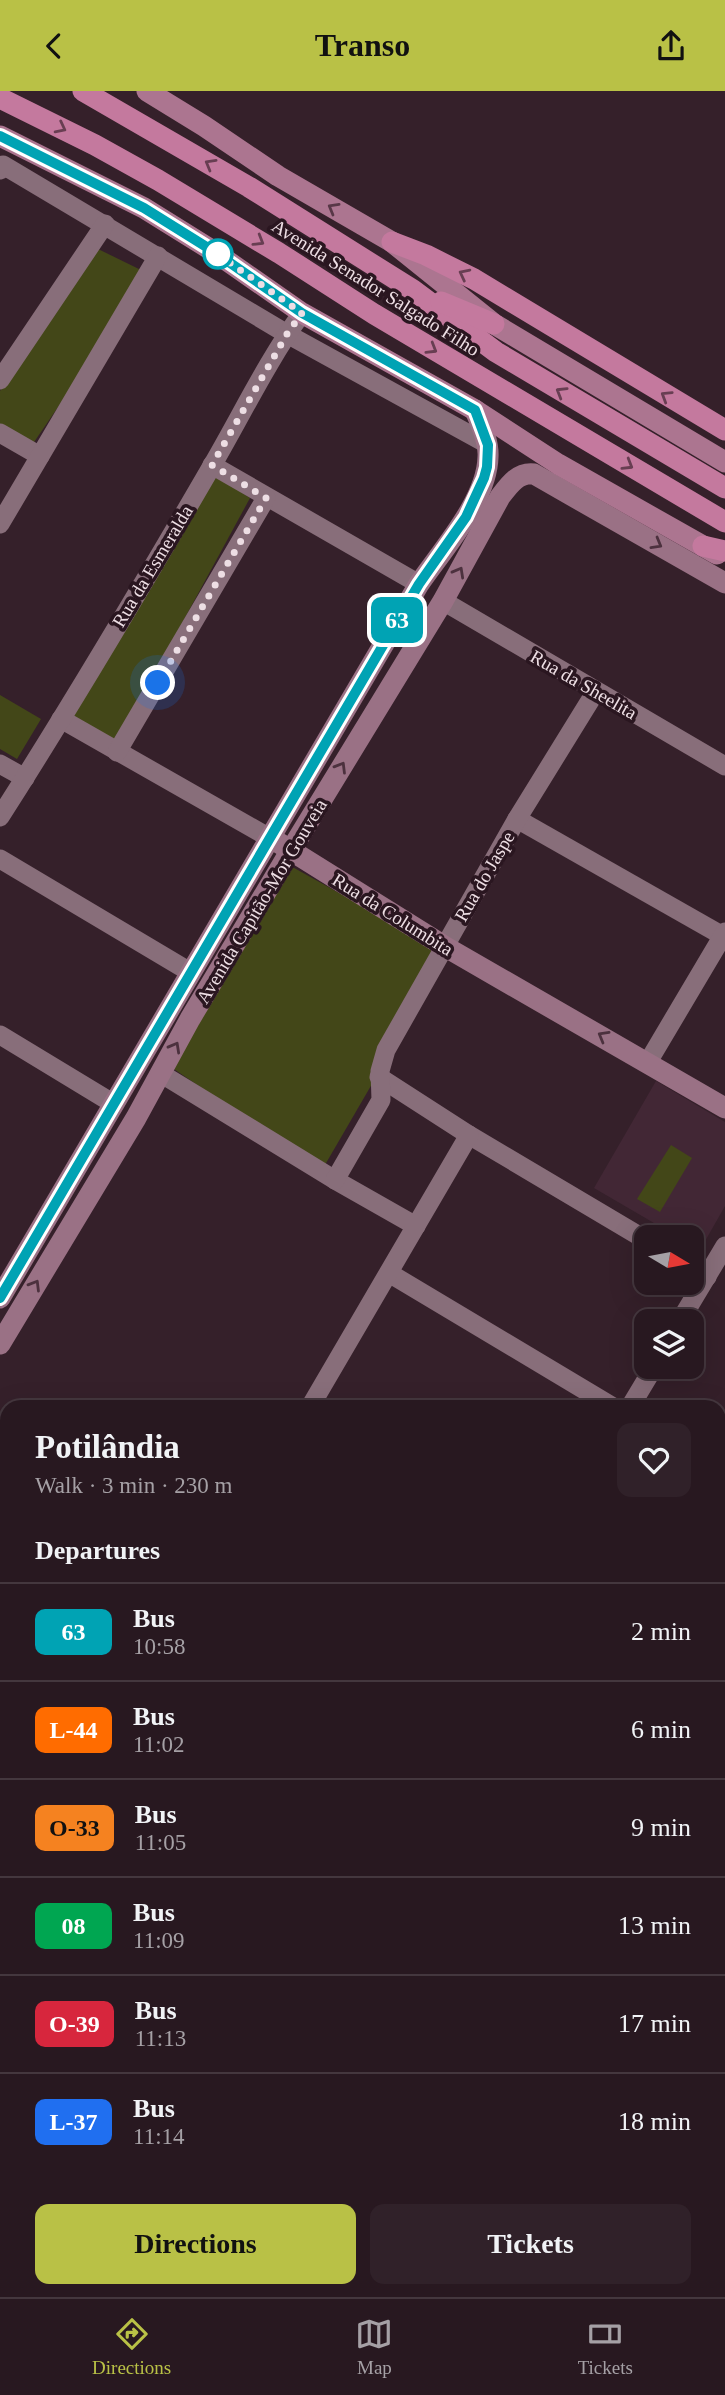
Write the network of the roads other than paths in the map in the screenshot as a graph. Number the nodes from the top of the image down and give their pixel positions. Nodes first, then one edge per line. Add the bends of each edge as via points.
1 (83, 91) edge
2 (147, 91) edge
3 (0, 98) edge
4 (0, 136) edge
5 (1, 168) edge
6 (105, 224) junction
7 (392, 242) junction
8 (158, 256) junction
9 (413, 291) junction
10 (302, 313) junction
11 (494, 324) junction
12 (287, 334) junction
13 (0, 380) edge
14 (475, 410) junction
15 (725, 430) edge
16 (0, 433) edge
17 (488, 445) junction
18 (40, 456) junction
19 (725, 462) edge
20 (212, 465) junction
21 (725, 488) edge
22 (266, 498) junction
23 (725, 522) edge
24 (0, 524) edge
25 (703, 546) junction
26 (725, 551) edge
27 (725, 559) edge
28 (725, 583) edge
29 (419, 584) junction
30 (443, 601) junction
31 (596, 691) junction
32 (61, 719) junction
33 (117, 752) junction
34 (723, 759) edge
35 (0, 764) edge
36 (25, 778) junction
37 (0, 817) edge
38 (517, 819) junction
39 (268, 837) junction
40 (290, 850) junction
41 (0, 859) edge
42 (724, 934) edge
43 (444, 946) junction
44 (190, 972) junction
45 (0, 1035) edge
46 (648, 1062) junction
47 (160, 1073) junction
48 (380, 1077) junction
49 (114, 1104) junction
50 (725, 1108) edge
51 (469, 1135) junction
52 (335, 1180) junction
53 (416, 1226) junction
54 (634, 1233) edge
55 (725, 1245) edge
56 (704, 1267) edge
57 (389, 1272) junction
58 (3, 1285) edge
59 (0, 1344) edge
60 (647, 1379) edge
61 (314, 1400) edge
62 (601, 1400) edge
63 (634, 1400) edge
64 (0, 1885) edge
65 (0, 1903) edge

9 -> 1 highway, Avenida Senador Salgado Filho via 249,187
7 -> 2 main road via 278,176
3 -> 23 highway, Avenida Senador Salgado Filho via 158,180
4 - 10 main road via 144,208
5 - 6 street
6 - 8 street
6 - 13 street
7 - 11 main road
15 -> 7 highway via 523,308 426,255
8 - 12 street
8 - 18 street
9 - 11 highway
21 -> 9 highway, Avenida Senador Salgado Filho via 496,352
10 - 12 street, Rua da Esmeralda
10 - 14 main road
11 - 19 main road
12 - 17 street
12 - 20 street, Rua da Esmeralda
14 - 17 main road
14 - 25 main road via 558,464
16 - 18 street
17 - 29 main road via 487,467 477,497
18 - 24 street
20 - 22 street
20 - 32 street, Rua da Esmeralda
22 - 29 street
22 - 33 street
25 - 26 highway
25 - 27 main road
30 -> 28 main road, Avenida Capitão-Mor Gouveia via 500,497 526,473
29 - 39 main road
30 - 31 street, Rua da Sheelita
40 -> 30 main road, Avenida Capitão-Mor Gouveia
31 - 34 street, Rua da Sheelita
31 - 38 street, Rua do Jaspe
32 - 33 street, Rua da Columbita
32 - 36 street, Rua da Esmeralda
33 - 39 street, Rua da Columbita
35 - 36 street
36 - 37 street, Rua da Esmeralda
38 - 42 street
38 - 43 street, Rua do Jaspe
39 - 40 main road, Rua da Columbita
39 - 44 main road
40 - 43 main road, Rua da Columbita
47 -> 40 main road, Avenida Capitão-Mor Gouveia
41 - 44 street
42 - 46 street
46 -> 43 main road, Rua da Columbita
43 - 48 street, Rua do Jaspe via 386,1051
44 - 49 main road
45 - 49 street
46 - 50 main road, Rua da Columbita
47 - 52 street
59 -> 47 main road, Avenida Capitão-Mor Gouveia
48 - 51 street
48 - 52 street, Rua do Jaspe via 377,1109
49 - 58 main road
51 - 53 street
51 - 54 street
52 - 53 street
53 - 57 street
55 - 56 street
57 - 61 street
57 - 62 street
60 - 63 street
64 - 65 street

